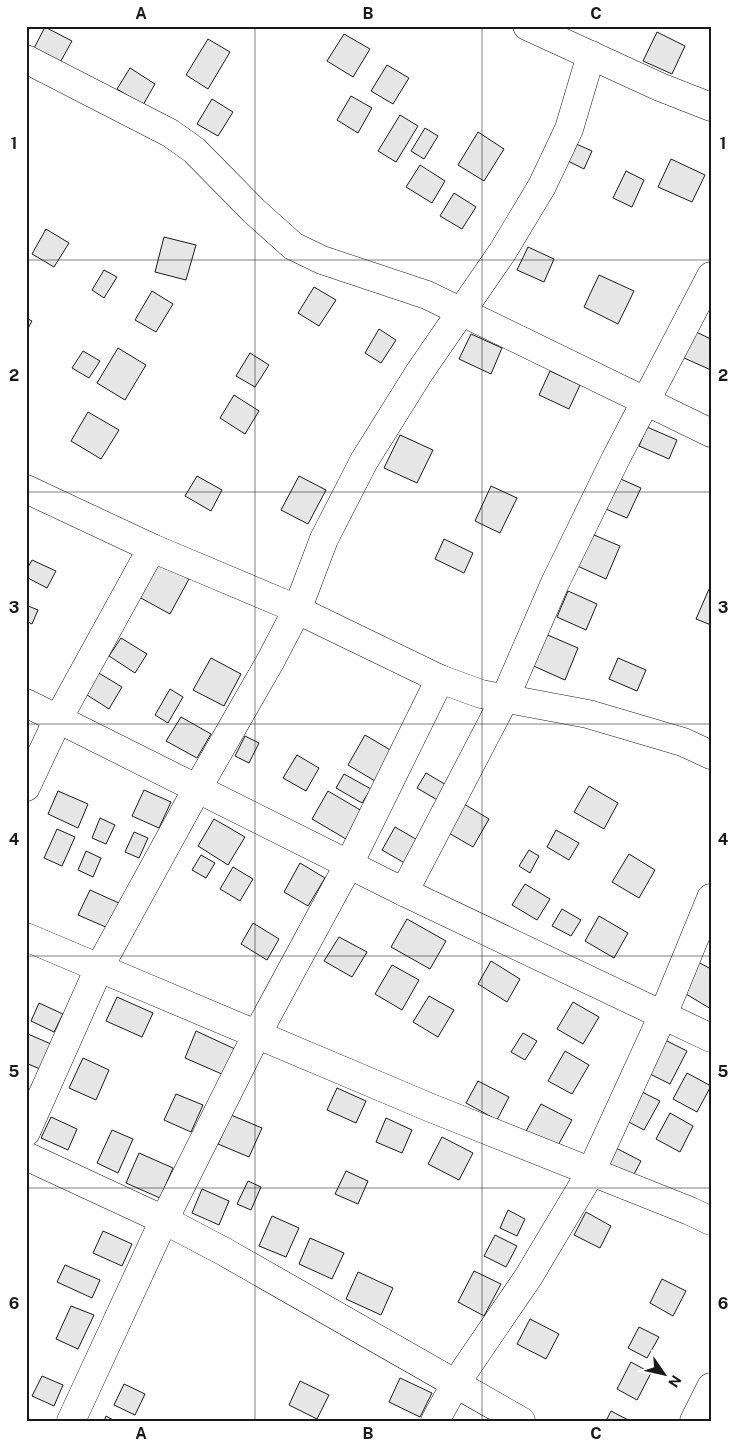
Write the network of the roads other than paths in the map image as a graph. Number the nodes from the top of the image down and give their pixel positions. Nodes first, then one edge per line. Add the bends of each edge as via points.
1 (527, 26) edge
2 (591, 55) junction
3 (26, 59) edge
4 (711, 107) edge
5 (711, 276) edge
6 (461, 311) junction
7 (646, 401) junction
8 (711, 432) edge
9 (26, 489) edge
10 (152, 548) junction
11 (297, 610) junction
12 (440, 679) junction
13 (505, 698) junction
14 (26, 703) edge
15 (58, 719) junction
16 (711, 755) edge
17 (26, 787) edge
18 (197, 789) junction
19 (349, 864) junction
20 (404, 892) junction
21 (711, 898) edge
22 (26, 937) edge
23 (99, 968) junction
24 (663, 1015) junction
25 (257, 1034) junction
26 (711, 1038) edge
27 (26, 1132) edge
28 (26, 1156) edge
29 (591, 1172) junction
30 (164, 1220) junction
31 (711, 1221) edge
32 (456, 1383) junction
33 (711, 1387) edge
34 (71, 1421) edge
35 (435, 1421) edge
36 (521, 1421) edge
37 (694, 1421) edge

1 - 2 street
2 - 4 street
2 - 6 street via 569,129 542,186 503,251
3 - 6 street via 170,133 194,150 254,212 293,246 322,260 427,295
5 - 7 street
6 - 7 street
6 - 11 street via 364,461 324,539
7 - 8 street
7 - 13 street via 555,583
9 - 10 street
10 - 11 street
10 - 15 street
11 - 12 street
11 - 18 street
12 - 13 street via 481,694
12 - 19 street
13 - 16 street via 588,714 683,742
13 - 20 street
14 - 15 street
15 - 17 street
15 - 18 street
18 - 19 street
18 - 23 street
19 - 20 street
19 - 25 street
20 - 24 street
21 - 24 street
22 - 23 street
23 - 25 street
23 - 27 street
24 - 26 street
24 - 29 street
25 - 29 street
25 - 30 street
28 - 30 street
29 - 31 street
29 - 32 street via 529,1276
30 - 32 street
30 - 34 street
32 - 35 street
32 - 36 street
33 - 37 street

